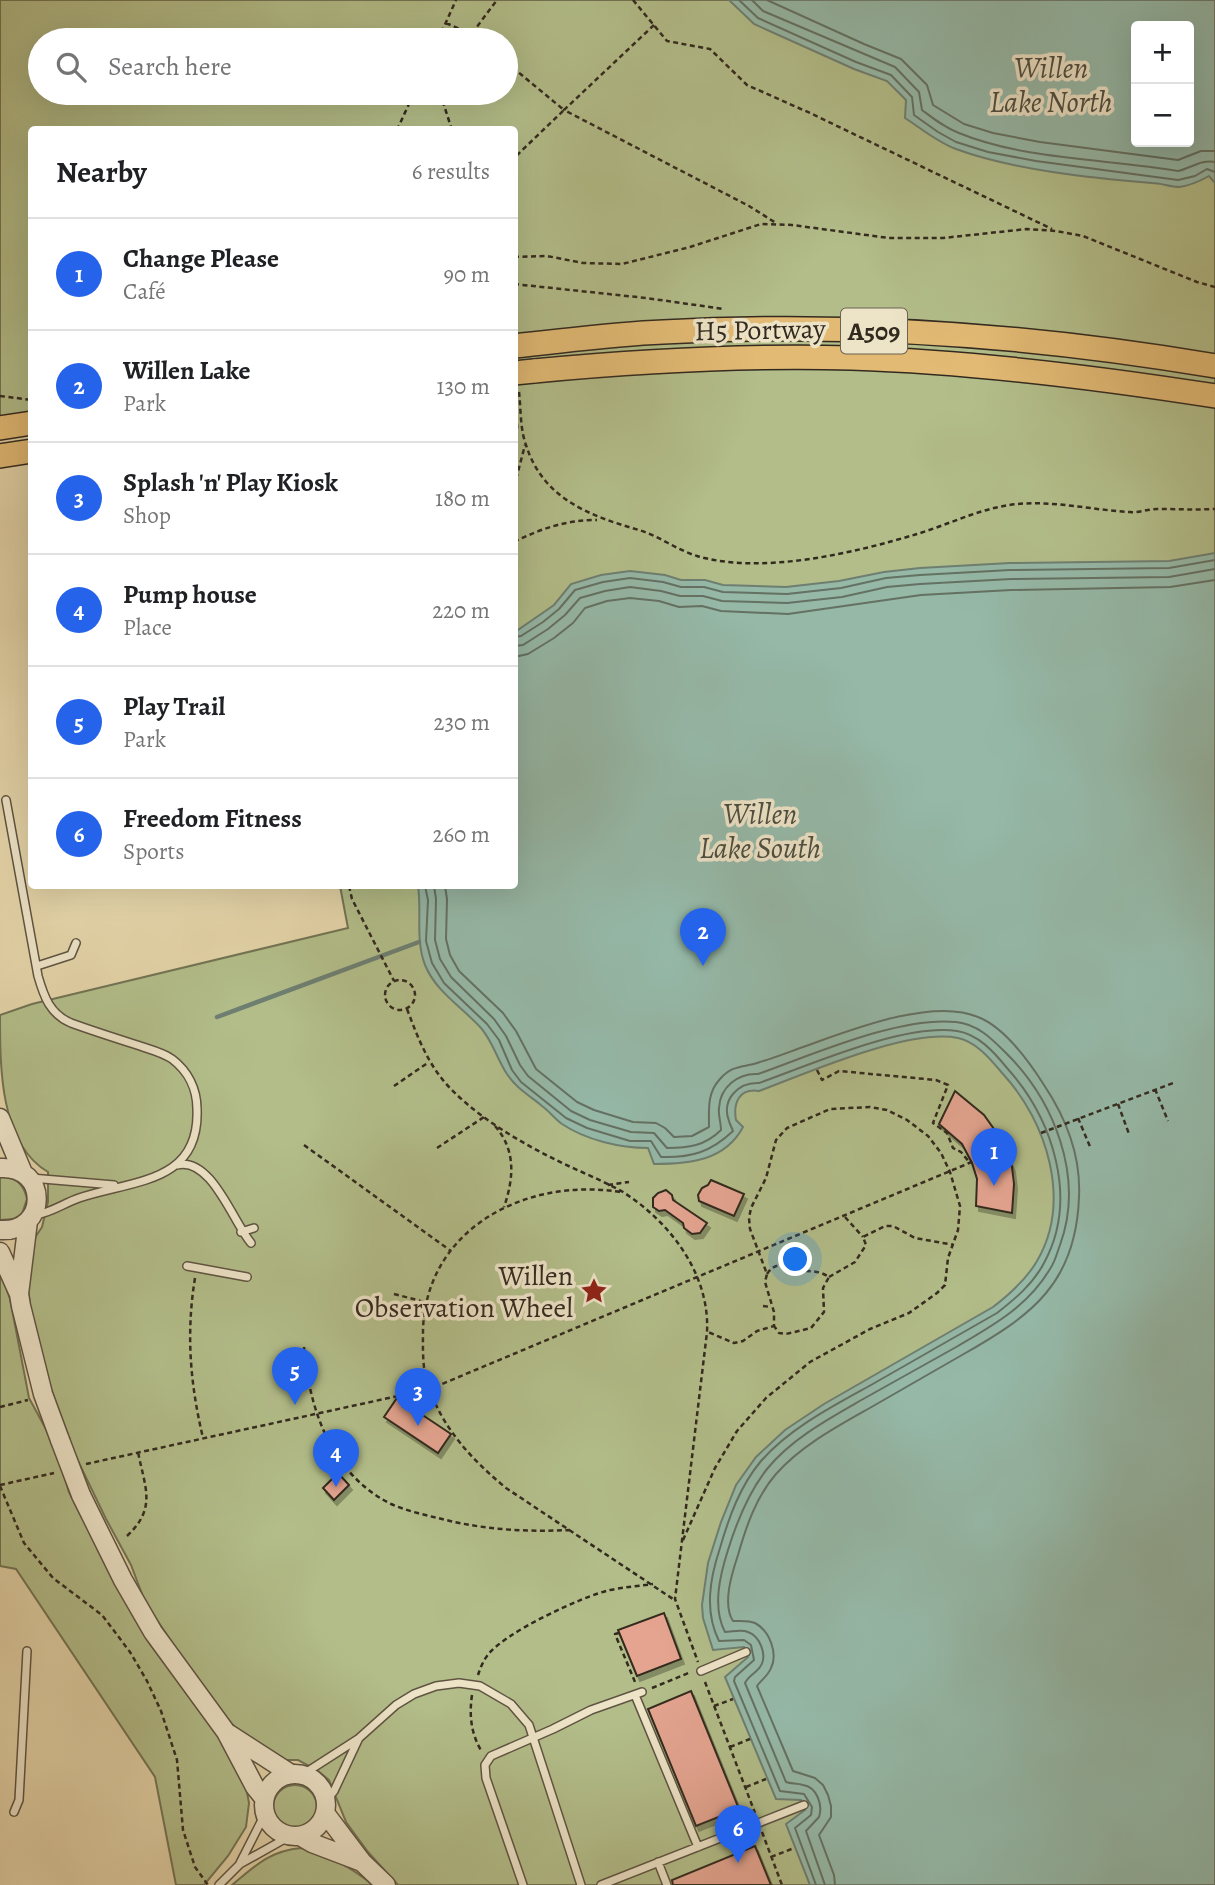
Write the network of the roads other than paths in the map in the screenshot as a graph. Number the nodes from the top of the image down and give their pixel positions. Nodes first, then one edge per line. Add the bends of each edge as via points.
1 (523, 345) edge
2 (1215, 366) edge
3 (522, 376) edge
4 (1215, 396) edge
5 (28, 424) edge
6 (0, 428) edge
7 (28, 452) edge
8 (0, 456) edge
9 (6, 800) dead end
10 (76, 943) dead end
11 (37, 967) junction
12 (0, 1118) edge
13 (177, 1165) junction
14 (0, 1168) edge
15 (26, 1175) junction
16 (125, 1185) junction
17 (30, 1218) junction
18 (254, 1228) dead end
19 (0, 1230) edge
20 (241, 1231) junction
21 (251, 1243) dead end
22 (0, 1252) edge
23 (187, 1266) dead end
24 (247, 1277) dead end
25 (19, 1294) junction
26 (27, 1651) dead end
27 (746, 1652) dead end
28 (701, 1671) road end
29 (226, 1732) junction
30 (533, 1737) junction
31 (358, 1739) junction
32 (297, 1774) junction
33 (804, 1805) dead end
34 (265, 1806) junction
35 (325, 1807) junction
36 (14, 1812) dead end
37 (295, 1836) junction
38 (698, 1847) junction
39 (362, 1862) junction
40 (658, 1862) junction
41 (240, 1864) junction
42 (219, 1885) edge
43 (386, 1885) edge
44 (523, 1885) edge
45 (581, 1885) edge
46 (601, 1885) edge
47 (667, 1885) edge

1 - 2 main road, H5 Portway / A509 via 662,332 855,330 1039,342
3 - 4 main road, H5 Portway / A509 via 710,359 851,358 1032,370
5 - 6 main road
7 - 8 main road
9 - 11 lane
10 - 11 lane via 71,955
11 - 13 lane via 43,994 62,1019 168,1057 190,1080 197,1099 197,1122 189,1151
12 - 15 street
13 - 16 lane via 143,1182
13 - 20 lane via 188,1164 205,1172
14 - 15 street
15 - 16 lane via 88,1185
15 - 17 street via 37,1200
16 - 17 lane
17 - 19 street via 12,1230
17 - 25 street
18 - 20 lane
20 - 21 lane
22 - 25 street
23 - 24 lane
25 - 29 street, bridge via 43,1394 80,1495 153,1632
26 - 36 lane via 19,1800
27 - 28 lane
29 - 32 street
29 - 34 street
30 - 31 lane via 511,1704 495,1693 459,1683 414,1694
30 - 38 lane via 639,1694
30 - 44 lane via 502,1749 485,1765
30 - 45 lane
31 - 32 lane
31 - 35 lane
32 - 34 street via 274,1782
32 - 35 street via 318,1784
33 - 38 lane
34 - 37 street via 270,1823 281,1833
34 - 41 lane
35 - 37 street via 316,1828
35 - 39 street
37 - 39 street
37 - 41 lane
38 - 40 lane
39 - 43 street
40 - 46 lane
40 - 47 lane
41 - 42 lane

